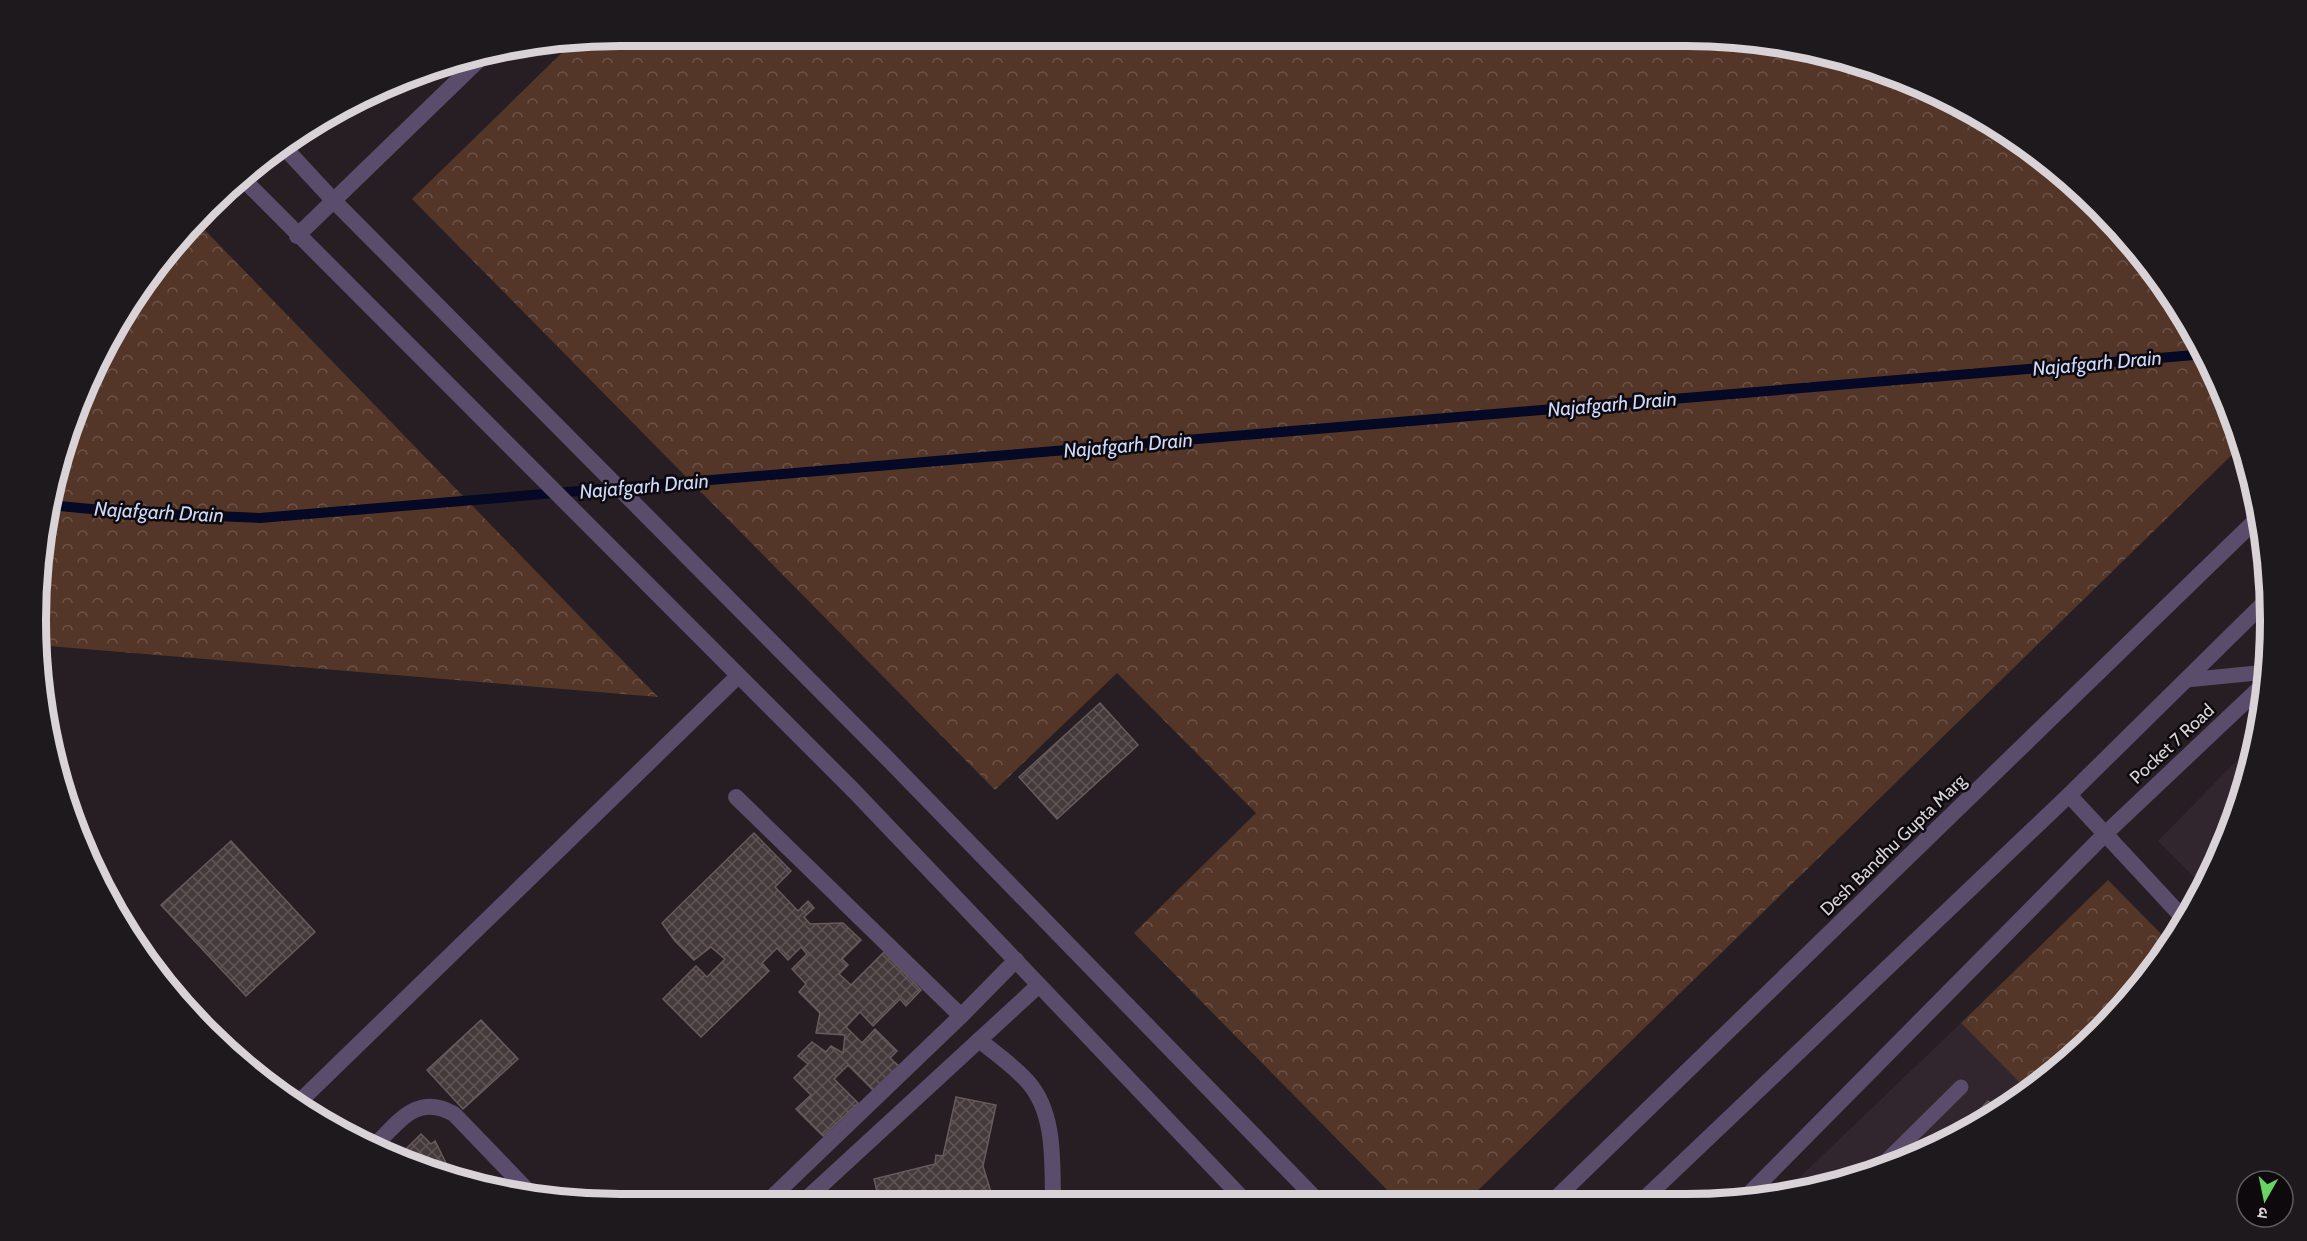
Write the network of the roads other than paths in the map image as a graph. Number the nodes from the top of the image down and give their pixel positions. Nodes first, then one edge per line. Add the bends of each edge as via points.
1 (473, 66) edge
2 (289, 152) edge
3 (248, 184) edge
4 (334, 201) junction
5 (297, 236) junction
6 (2252, 524) edge
7 (2260, 607) edge
8 (2258, 673) edge
9 (738, 676) junction
10 (2186, 680) junction
11 (2256, 691) edge
12 (2069, 795) junction
13 (736, 797) dead end
14 (2104, 835) junction
15 (2180, 915) edge
16 (1016, 960) junction
17 (1039, 985) junction
18 (961, 1016) junction
19 (979, 1040) junction
20 (1961, 1087) dead end
21 (303, 1098) edge
22 (379, 1141) edge
23 (1890, 1157) edge
24 (522, 1185) edge
25 (1752, 1191) edge
26 (775, 1194) edge
27 (812, 1194) edge
28 (1053, 1194) edge
29 (1238, 1194) edge
30 (1310, 1194) edge
31 (1560, 1194) edge
32 (1649, 1194) edge

1 - 4 street
2 - 4 street
3 - 5 street
4 - 5 street
4 - 30 street via 885,756
5 - 9 street
6 - 31 street, Desh Bandhu Gupta Marg
7 - 10 street
8 - 10 lane
9 - 16 street
9 - 21 street
10 - 12 street
11 - 14 street, Pocket 7 Road
12 - 14 street
12 - 32 street
13 - 18 street
14 - 15 street
14 - 25 street, Pocket 7 Road
16 - 17 street
16 - 18 street
17 - 19 street
17 - 29 street
18 - 26 street
19 - 27 street
19 - 28 street via 1029,1082 1044,1108
20 - 23 lane
22 - 24 street via 408,1114 424,1105 440,1106 454,1114

